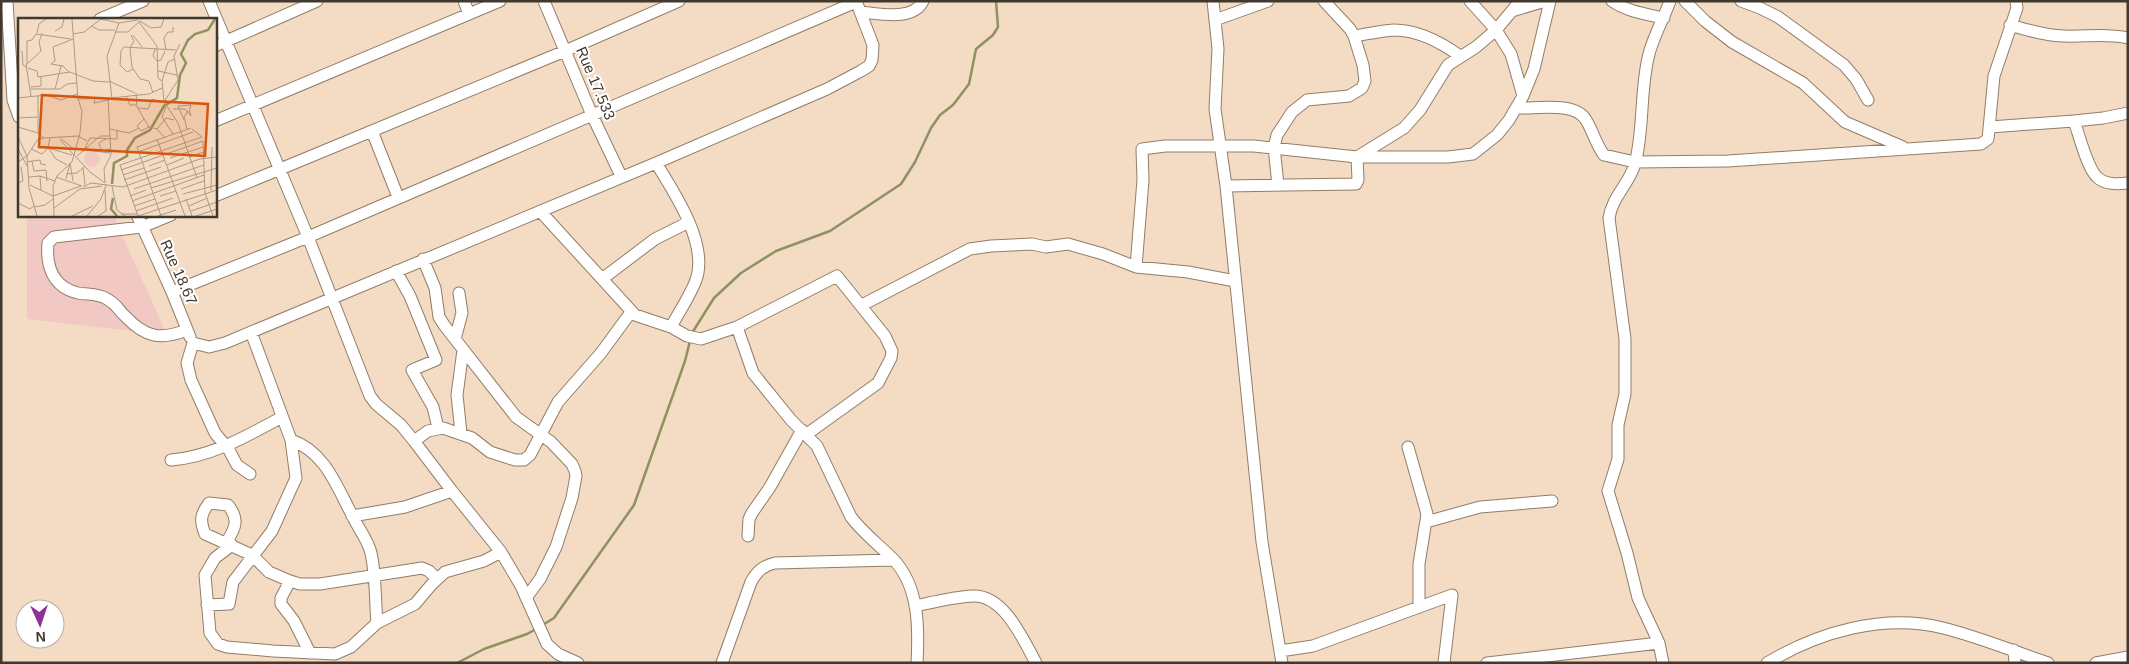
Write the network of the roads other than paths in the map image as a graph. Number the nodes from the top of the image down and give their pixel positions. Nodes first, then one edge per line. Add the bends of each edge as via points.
1 (7, 1) edge
2 (143, 1) edge
3 (209, 1) edge
4 (317, 1) edge
5 (464, 1) edge
6 (500, 1) edge
7 (544, 1) edge
8 (679, 1) edge
9 (923, 1) edge
10 (1213, 1) edge
11 (1268, 1) edge
12 (1324, 1) edge
13 (1470, 1) edge
14 (1520, 1) edge
15 (1544, 1) edge
16 (1550, 1) edge
17 (1612, 1) edge
18 (1670, 1) edge
19 (1685, 1) edge
20 (1740, 1) edge
21 (2016, 1) edge
22 (857, 5) edge
23 (290, 7) edge
24 (1512, 11) junction
25 (469, 14) junction
26 (102, 18) edge
27 (1664, 18) junction
28 (1215, 20) junction
29 (2010, 25) junction
30 (1496, 30) junction
31 (1354, 36) junction
32 (2128, 38) edge
33 (226, 42) junction
34 (14, 46) edge
35 (216, 46) edge
36 (565, 51) junction
37 (1460, 56) junction
38 (1522, 96) junction
39 (1868, 100) dead end
40 (1, 102) edge
41 (252, 105) junction
42 (1516, 108) junction
43 (17, 110) edge
44 (2128, 113) edge
45 (592, 115) junction
46 (216, 120) edge
47 (2074, 121) junction
48 (1990, 127) junction
49 (372, 131) junction
50 (1220, 147) junction
51 (1274, 147) junction
52 (1906, 148) junction
53 (1357, 158) junction
54 (1635, 162) junction
55 (656, 163) junction
56 (280, 169) junction
57 (621, 176) junction
58 (2128, 183) edge
59 (1278, 185) junction
60 (1226, 186) junction
61 (216, 196) edge
62 (398, 197) junction
63 (540, 211) junction
64 (137, 216) edge
65 (169, 216) edge
66 (689, 222) junction
67 (142, 227) junction
68 (308, 237) junction
69 (423, 259) junction
70 (1136, 267) junction
71 (396, 271) junction
72 (602, 279) junction
73 (1235, 281) junction
74 (172, 292) junction
75 (459, 293) dead end
76 (332, 297) junction
77 (862, 305) junction
78 (631, 312) junction
79 (671, 327) junction
80 (737, 327) junction
81 (187, 330) junction
82 (251, 332) junction
83 (455, 339) junction
84 (193, 343) junction
85 (463, 350) junction
86 (282, 418) junction
87 (438, 428) junction
88 (805, 432) junction
89 (461, 434) junction
90 (541, 435) junction
91 (291, 440) junction
92 (414, 441) junction
93 (225, 446) junction
94 (1408, 447) dead end
95 (171, 460) dead end
96 (250, 474) dead end
97 (452, 492) junction
98 (1552, 501) dead end
99 (352, 516) junction
100 (1426, 522) junction
101 (748, 536) dead end
102 (501, 552) junction
103 (252, 555) junction
104 (893, 560) junction
105 (374, 576) junction
106 (437, 579) junction
107 (290, 582) junction
108 (526, 598) junction
109 (208, 605) junction
110 (915, 606) junction
111 (1419, 607) junction
112 (377, 623) junction
113 (1659, 643) junction
114 (2014, 650) junction
115 (1280, 651) junction
116 (310, 653) junction
117 (2128, 657) edge
118 (555, 658) edge
119 (578, 663) edge
120 (722, 663) edge
121 (917, 663) edge
122 (1036, 663) edge
123 (1282, 663) edge
124 (1444, 663) edge
125 (1487, 663) edge
126 (1663, 663) edge
127 (1767, 663) edge
128 (2016, 663) edge
129 (2048, 663) edge
130 (2096, 663) edge

1 - 34 street
2 - 26 street
3 - 33 street
4 - 23 street
5 - 25 street
6 - 25 street
7 - 36 street, Rue 17.533
8 - 36 street
9 - 22 street via 912,12 901,14
10 - 28 street
11 - 28 street
12 - 31 street
13 - 30 street
14 - 24 street
15 - 24 street
16 - 38 street via 1534,69
17 - 27 street via 1634,12
18 - 27 street
19 - 52 street via 1732,42 1802,83 1845,122
20 - 39 street via 1778,18 1844,65
21 - 29 street
22 - 45 street
22 - 55 street via 873,45 869,66 827,89
23 - 33 street
24 - 30 street
25 - 41 street
27 - 54 street via 1648,57 1642,126
28 - 50 street via 1218,49 1215,109
29 - 32 street via 2063,36 2114,35
29 - 48 street via 1994,76
30 - 37 street
30 - 38 street via 1511,54
31 - 37 street via 1402,31 1431,39
31 - 51 street via 1364,73 1362,88 1342,98 1307,100 1299,105 1282,125
33 - 35 street
33 - 41 street
34 - 43 street
36 - 45 street, Rue 17.533
36 - 49 street
37 - 53 street via 1448,65 1420,110 1404,128
38 - 42 street
40 - 43 street
41 - 46 street
41 - 56 street
42 - 53 street via 1497,135 1473,154
42 - 54 street via 1576,110 1585,117 1604,155
44 - 47 street
45 - 57 street, Rue 17.533
45 - 62 street
47 - 48 street
47 - 58 street via 2096,177 2114,184
48 - 52 street via 1988,139 1981,144
49 - 56 street
49 - 62 street
50 - 51 street
50 - 60 street
50 - 70 street via 1142,149
51 - 53 street
51 - 59 street
52 - 54 street via 1728,161
53 - 59 street via 1358,180 1353,185
54 - 113 street via 1629,180 1614,201 1609,218 1625,339 1618,459 1608,491 1638,598
55 - 57 street
55 - 66 street
56 - 61 street
56 - 68 street
57 - 63 street
59 - 60 street
60 - 73 street
62 - 68 street
63 - 69 street
63 - 72 street
64 - 67 street, Rue 18.67
65 - 67 street
66 - 72 street via 649,243
66 - 79 street via 698,255 697,278
67 - 74 street, Rue 18.67
67 - 81 street via 54,238 48,243 50,271 64,287 103,297 118,306 140,330 167,337
68 - 74 street
68 - 76 street
69 - 71 street
69 - 83 street via 435,288 439,317
70 - 73 street
70 - 77 street via 1068,244 980,247 949,259
71 - 76 street
71 - 87 street via 410,296 436,360 412,370 433,407
72 - 78 street
73 - 115 street via 1262,542
74 - 81 street, Rue 18.67
75 - 83 street via 462,313
76 - 82 street
76 - 92 street via 370,396
77 - 80 street via 837,276
77 - 88 street via 891,345 890,358 878,383
78 - 79 street
78 - 90 street via 601,353 558,402
79 - 80 street via 687,336 701,338
80 - 88 street via 754,373 791,420
81 - 84 street, Rue 18.67
82 - 84 street via 218,346 202,347
82 - 86 street
83 - 85 street
84 - 93 street via 188,372 212,428
85 - 89 street via 458,395
85 - 90 street via 516,417
86 - 91 street
86 - 93 street
87 - 89 street
87 - 92 street
88 - 101 street via 752,513
88 - 104 street via 817,446 851,517
89 - 90 street via 490,452 520,460 530,455
90 - 108 street via 572,464 576,476 556,547
91 - 99 street via 317,455 336,481
91 - 103 street via 295,484 272,531
92 - 97 street
93 - 95 street
93 - 96 street via 238,465
94 - 100 street via 1425,506
97 - 99 street via 405,507
97 - 102 street
98 - 100 street via 1480,507
99 - 105 street via 368,546
100 - 111 street via 1419,564
102 - 106 street via 484,561 445,572
102 - 108 street
103 - 107 street via 263,567
103 - 109 street via 233,582 229,604
103 - 109 street via 229,544 215,558 206,571
104 - 110 street via 907,579
104 - 120 street via 775,562 766,565 751,582
105 - 106 street via 422,568 429,570
105 - 107 street via 320,584
105 - 112 street
106 - 112 street via 415,604
107 - 116 street via 281,604 294,621
108 - 118 street
109 - 116 street via 211,636 222,646
110 - 121 street
110 - 122 street via 974,596 992,601 1016,627
111 - 115 street via 1326,642
111 - 124 street via 1452,595
112 - 116 street via 344,651
113 - 125 street
113 - 126 street
114 - 127 street via 1941,627 1879,623 1813,641
114 - 128 street
114 - 129 street
115 - 123 street
117 - 130 street
118 - 119 street

